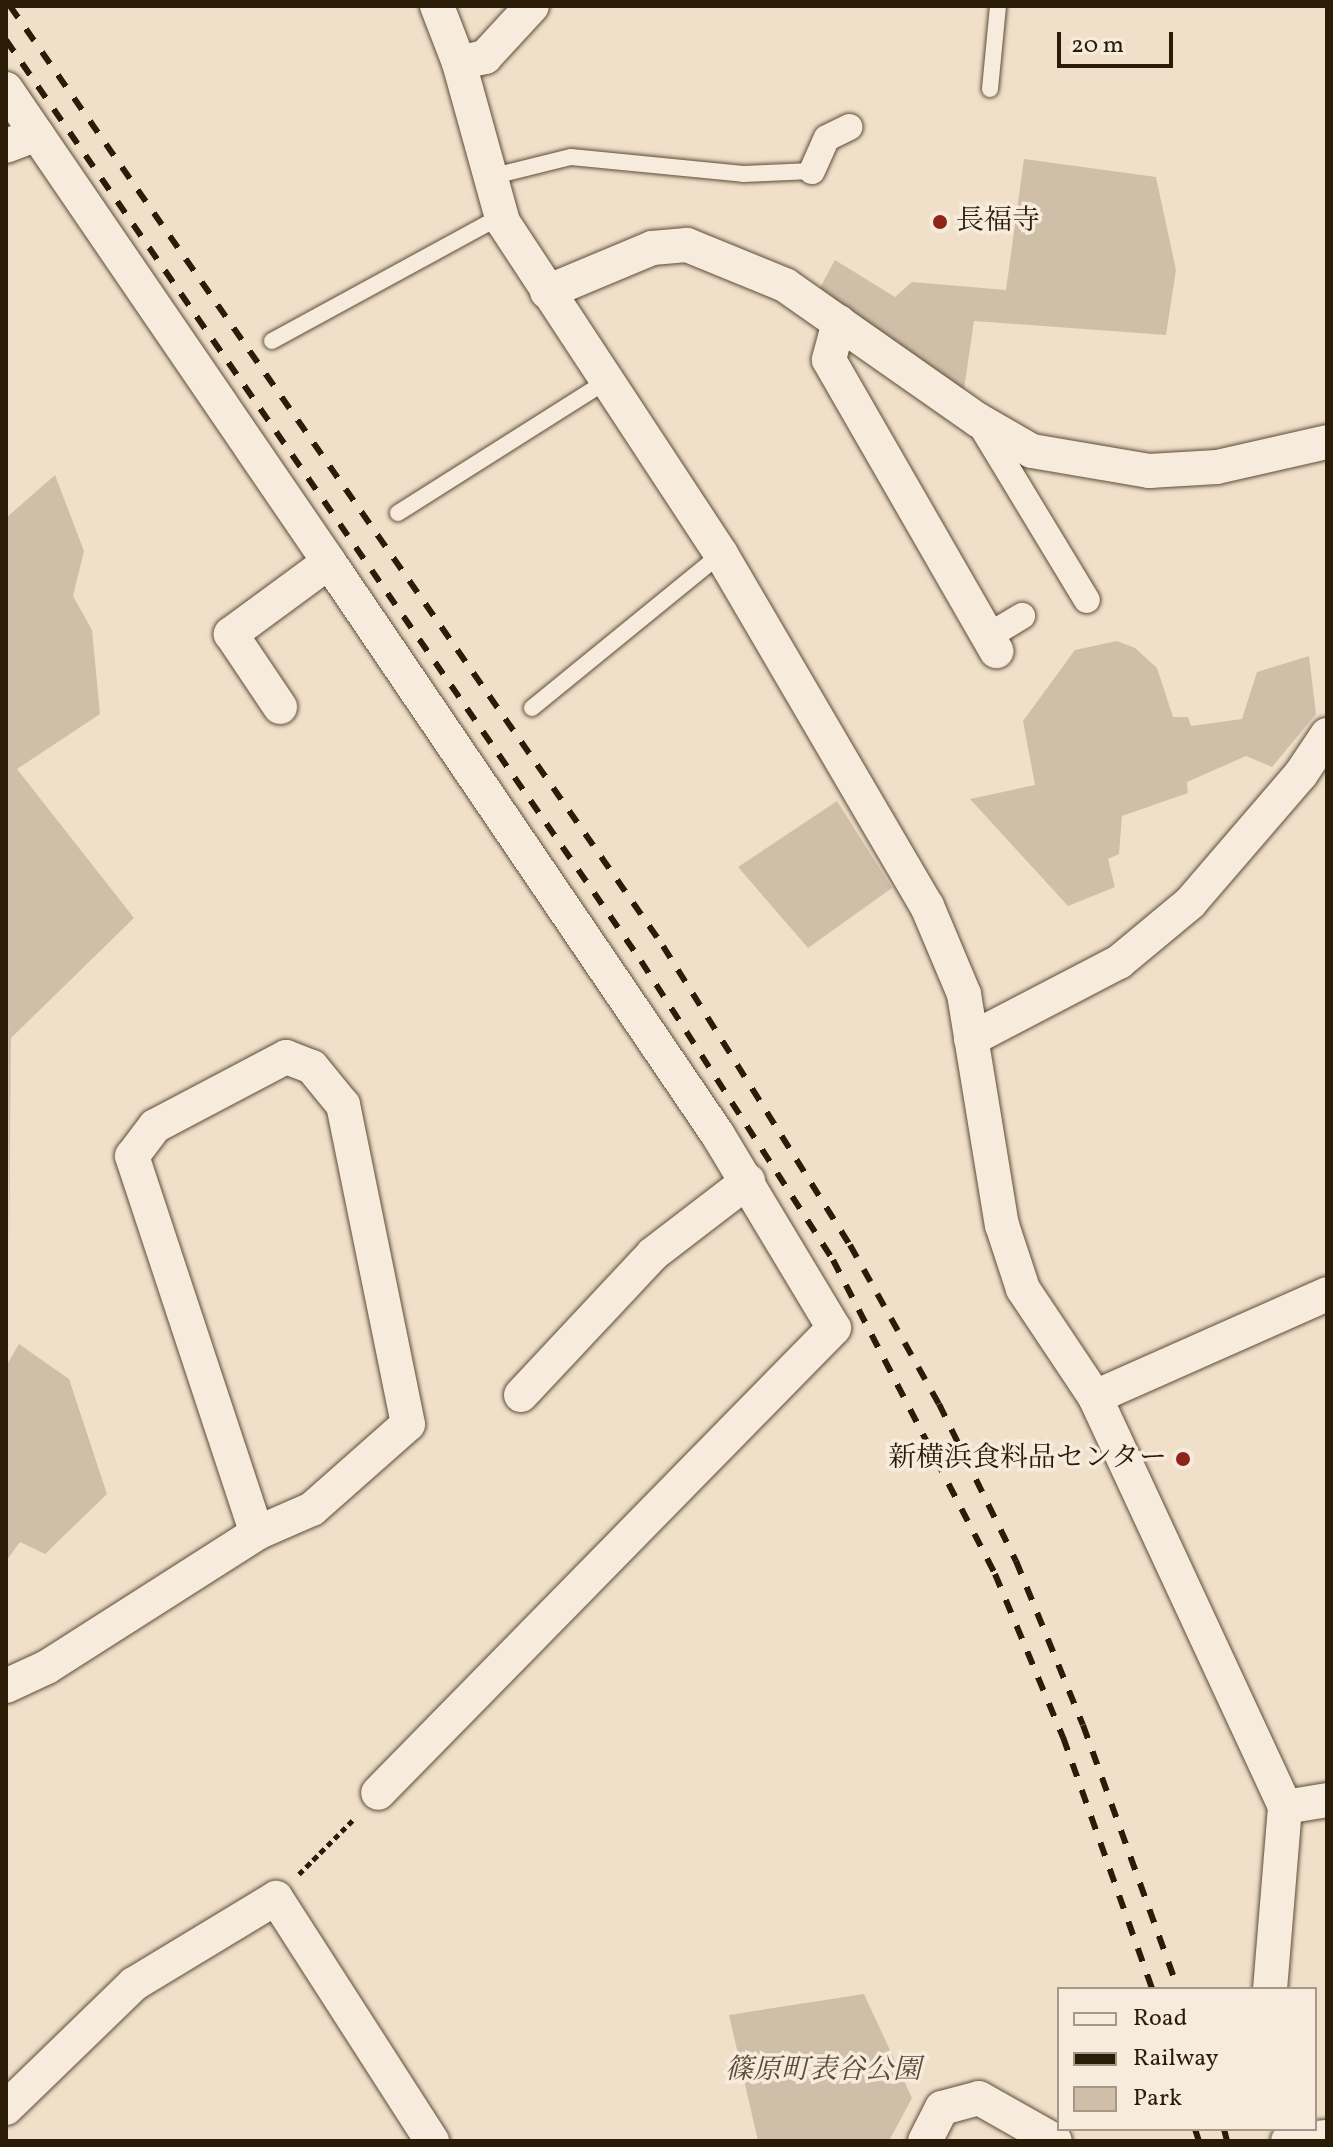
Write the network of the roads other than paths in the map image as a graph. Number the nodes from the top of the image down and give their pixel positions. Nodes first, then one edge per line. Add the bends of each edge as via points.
1 (437, 6) edge
2 (532, 6) edge
3 (998, 6) edge
4 (459, 63) junction
5 (6, 89) edge
6 (990, 89) dead end
7 (850, 127) dead end
8 (21, 140) edge
9 (812, 171) joint
10 (490, 177) junction
11 (501, 216) junction
12 (547, 292) junction
13 (839, 322) junction
14 (272, 341) dead end
15 (604, 383) junction
16 (978, 420) junction
17 (1327, 442) edge
18 (398, 513) dead end
19 (721, 554) junction
20 (329, 562) junction
21 (1087, 600) dead end
22 (1022, 616) dead end
23 (992, 644) joint
24 (280, 707) dead end
25 (532, 708) dead end
26 (1327, 735) edge
27 (971, 1039) junction
28 (748, 1181) junction
29 (1327, 1294) edge
30 (521, 1395) dead end
31 (1095, 1397) junction
32 (257, 1533) junction
33 (6, 1686) edge
34 (378, 1793) road end
35 (1327, 1800) edge
36 (1285, 1807) junction
37 (1270, 1987) edge
38 (6, 2108) edge
39 (1327, 2137) edge
40 (432, 2141) edge
41 (925, 2141) edge
42 (1055, 2141) edge
43 (1289, 2141) edge

1 - 4 street
2 - 4 street via 485,57
3 - 6 lane
4 - 10 street
5 - 8 street
7 - 9 street via 827,138
8 - 20 street
9 - 10 lane via 743,174 571,157
10 - 11 street
11 - 12 street
11 - 14 lane
12 - 13 street via 652,248 687,245 785,285
12 - 15 street
13 - 16 street
13 - 23 street via 829,360
15 - 18 lane
15 - 19 street
16 - 17 street via 1032,451 1149,471 1217,467
16 - 21 street
19 - 25 lane
19 - 27 street via 927,906 964,994
20 - 24 street via 231,634
20 - 28 street
22 - 23 street
26 - 27 street via 1301,774 1190,903 1119,962
27 - 31 street via 1002,1225 1023,1289
28 - 30 street via 653,1254
28 - 34 street via 834,1328
29 - 31 street
31 - 36 street
32 - 32 street via 132,1156 155,1126 286,1057 312,1067 343,1105 408,1424 312,1509
32 - 33 street via 47,1667
35 - 36 street
36 - 37 street
38 - 40 street via 134,1984 276,1898
39 - 43 street
41 - 42 street via 942,2108 979,2098

